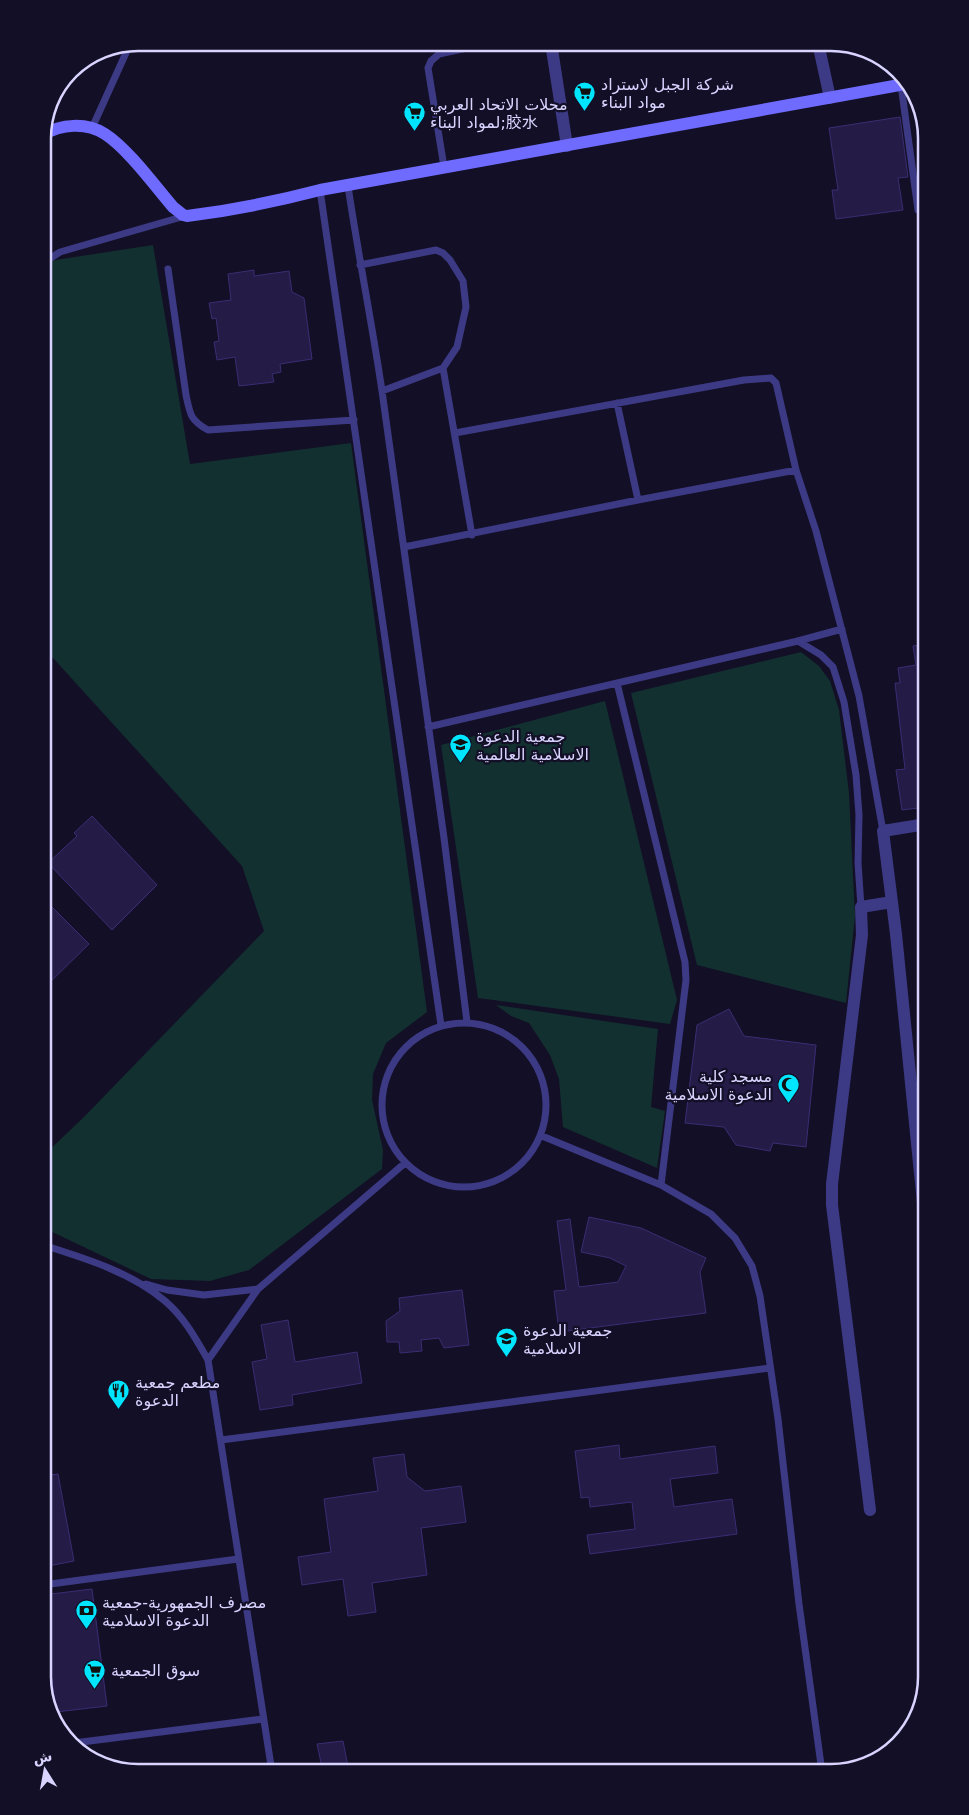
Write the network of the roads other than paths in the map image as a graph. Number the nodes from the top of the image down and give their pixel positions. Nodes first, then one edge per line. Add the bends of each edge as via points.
1 (453, 51) edge
2 (552, 51) edge
3 (820, 51) edge
4 (126, 52) edge
5 (899, 85) edge
6 (904, 92) edge
7 (830, 98) junction
8 (92, 128) junction
9 (51, 132) edge
10 (567, 146) junction
11 (444, 167) junction
12 (348, 186) junction
13 (320, 190) junction
14 (918, 210) dead end
15 (185, 216) junction
16 (51, 258) edge
17 (360, 265) junction
18 (168, 269) dead end
19 (443, 368) junction
20 (382, 391) junction
21 (617, 404) junction
22 (354, 420) junction
23 (455, 433) junction
24 (796, 470) junction
25 (638, 500) junction
26 (472, 535) junction
27 (404, 548) junction
28 (842, 629) junction
29 (798, 641) junction
30 (617, 683) junction
31 (428, 727) junction
32 (918, 825) edge
33 (883, 831) junction
34 (892, 902) junction
35 (861, 907) junction
36 (467, 1022) junction
37 (441, 1025) junction
38 (542, 1136) junction
39 (918, 1155) edge
40 (405, 1163) junction
41 (662, 1185) junction
42 (51, 1248) edge
43 (141, 1283) junction
44 (258, 1289) junction
45 (208, 1360) junction
46 (770, 1368) junction
47 (221, 1440) junction
48 (870, 1510) dead end
49 (238, 1559) junction
50 (51, 1584) edge
51 (263, 1719) junction
52 (81, 1742) edge
53 (271, 1764) edge
54 (821, 1764) edge

1 - 11 lane via 439,54 428,68
2 - 10 street
3 - 7 street
4 - 8 lane
5 - 7 street
6 - 14 lane
7 - 10 street
8 - 9 street via 75,125
8 - 15 street via 105,134
10 - 11 street
11 - 12 street
12 - 13 street
12 - 17 lane
13 - 15 street via 260,206
13 - 22 lane
15 - 16 lane via 60,252
17 - 19 lane via 436,250 450,260 463,281 466,307 457,347
17 - 20 lane
18 - 22 lane via 186,395 190,415 196,423 208,430
19 - 20 lane
19 - 23 lane
20 - 27 lane
21 - 23 lane
21 - 24 lane via 744,380 771,378 776,383
21 - 25 lane
22 - 37 lane
23 - 26 lane
24 - 25 lane
24 - 28 lane
25 - 26 lane
26 - 27 lane
27 - 31 lane
28 - 29 lane
28 - 33 lane via 859,696
29 - 30 lane
29 - 35 lane via 822,655 832,667 844,702 856,775
30 - 31 lane
30 - 41 lane via 685,962 686,980
31 - 36 lane
32 - 33 street
33 - 34 street
34 - 35 street
34 - 39 street
35 - 48 street via 862,935 832,1205
36 - 37 lane
36 - 38 lane via 506,1032 535,1060 548,1097
37 - 40 lane via 404,1047 383,1084 383,1126
38 - 40 lane via 517,1169 481,1186 440,1184
38 - 41 lane
40 - 44 lane
41 - 46 lane via 711,1214 735,1238 752,1266 760,1296
42 - 43 lane
43 - 44 lane via 204,1295
43 - 45 lane via 166,1302 190,1329
44 - 45 lane
45 - 47 lane
46 - 47 lane
46 - 54 lane
47 - 49 lane
49 - 50 lane
49 - 51 lane
51 - 52 lane
51 - 53 lane

